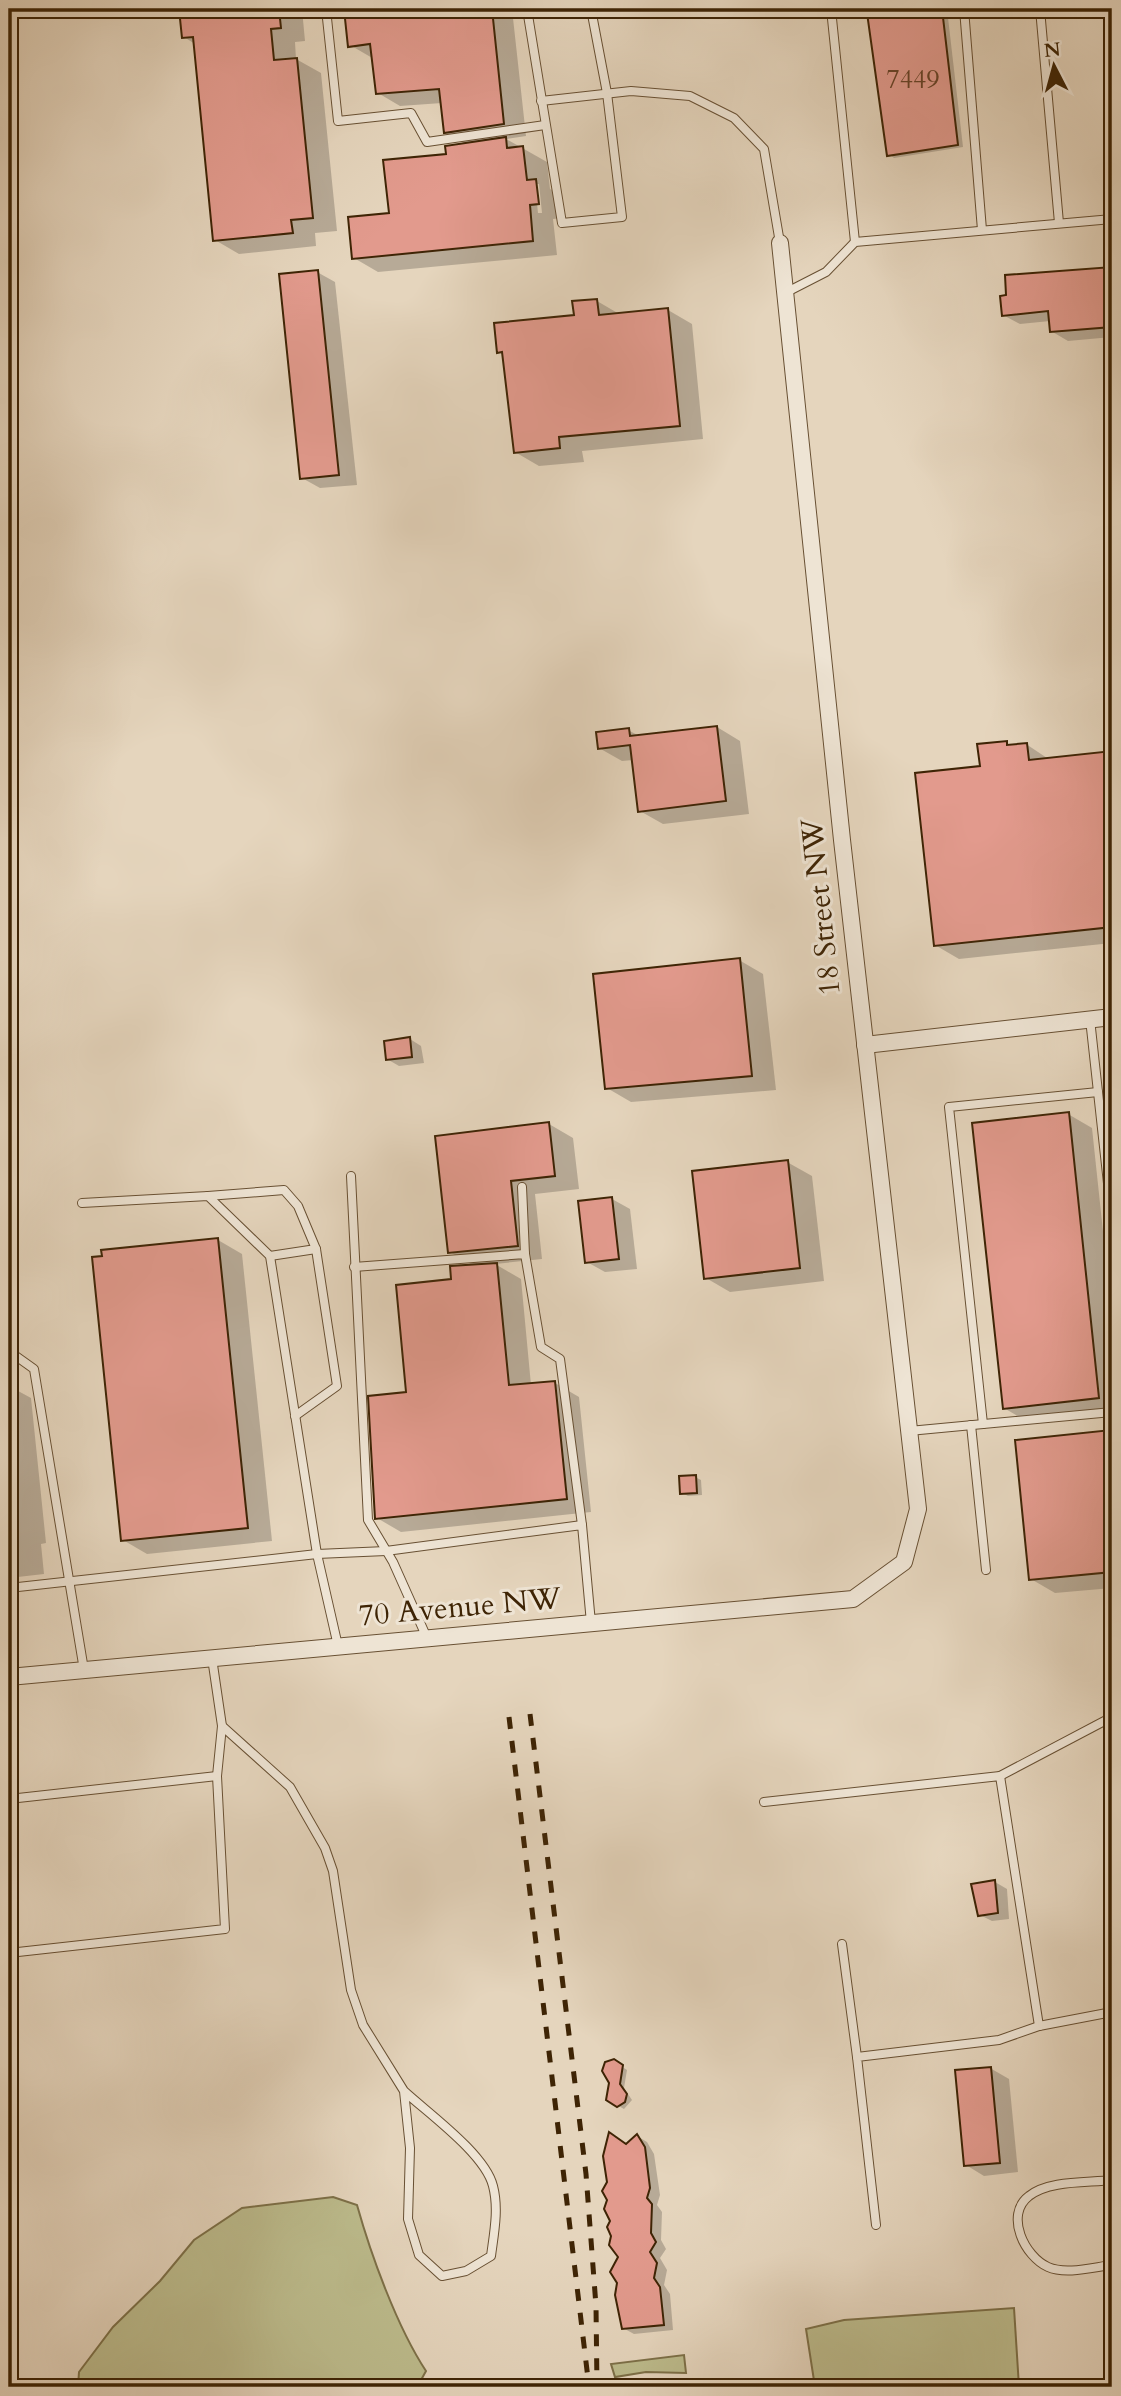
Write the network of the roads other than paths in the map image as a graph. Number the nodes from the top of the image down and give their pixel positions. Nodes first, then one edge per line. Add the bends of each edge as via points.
1 (326, 9) edge
2 (527, 9) edge
3 (591, 9) edge
4 (831, 9) edge
5 (964, 9) edge
6 (1040, 9) edge
7 (1111, 9) edge
8 (1112, 22) edge
9 (607, 93) junction
10 (541, 101) junction
11 (545, 125) junction
12 (1112, 219) edge
13 (1059, 223) junction
14 (982, 230) junction
15 (855, 242) junction
16 (780, 243) joint
17 (785, 293) junction
18 (1112, 1017) edge
19 (1090, 1019) junction
20 (864, 1045) junction
21 (1098, 1092) junction
22 (351, 1176) dead end
23 (522, 1187) dead end
24 (208, 1196) junction
25 (82, 1203) dead end
26 (1112, 1220) edge
27 (316, 1249) junction
28 (525, 1254) junction
29 (270, 1256) junction
30 (354, 1267) junction
31 (9, 1354) edge
32 (1112, 1412) edge
33 (295, 1416) junction
34 (983, 1424) junction
35 (971, 1425) junction
36 (909, 1432) junction
37 (582, 1525) junction
38 (386, 1551) junction
39 (317, 1554) junction
40 (904, 1562) joint
41 (986, 1570) dead end
42 (69, 1581) junction
43 (9, 1588) edge
44 (591, 1623) junction
45 (427, 1638) junction
46 (338, 1646) junction
47 (212, 1658) junction
48 (84, 1670) junction
49 (9, 1677) edge
50 (1112, 1717) edge
51 (222, 1726) junction
52 (217, 1776) junction
53 (1000, 1776) junction
54 (9, 1799) edge
55 (764, 1802) dead end
56 (842, 1944) dead end
57 (9, 1953) edge
58 (1112, 2012) edge
59 (1039, 2026) junction
60 (857, 2057) junction
61 (404, 2091) junction
62 (1112, 2180) edge
63 (876, 2225) dead end
64 (1112, 2265) edge

1 - 11 lane via 338,121 411,113 426,142
2 - 10 lane
3 - 9 lane
4 - 15 lane
5 - 14 lane
6 - 13 lane
7 - 8 lane
9 - 10 lane
9 - 11 lane via 622,217 562,223
9 - 16 lane via 690,96 734,118 764,149
10 - 11 lane
12 - 13 lane
13 - 14 lane
14 - 15 lane
15 - 17 lane via 826,272
16 - 17 street, 18 Street NW
17 - 20 street, 18 Street NW
18 - 19 street
19 - 20 street
19 - 21 lane
20 - 36 street, 18 Street NW
21 - 26 lane
21 - 34 lane via 949,1107
22 - 30 lane
23 - 28 lane
24 - 25 lane
24 - 27 lane via 284,1190 298,1206
24 - 29 lane
27 - 29 lane
27 - 33 lane via 337,1386
28 - 30 lane
28 - 37 lane via 541,1347 560,1359
29 - 33 lane
30 - 38 lane via 368,1520
31 - 42 lane via 34,1369
32 - 34 lane
33 - 39 lane
34 - 35 lane
35 - 36 lane
35 - 41 lane
36 - 40 street, 18 Street NW via 918,1509
37 - 38 lane
37 - 44 lane
38 - 39 lane
38 - 45 lane
39 - 42 lane
39 - 46 lane
40 - 44 street, 70 Avenue NW via 853,1599
42 - 43 lane
42 - 48 lane
44 - 45 street, 70 Avenue NW
45 - 46 street, 70 Avenue NW
46 - 47 street, 70 Avenue NW
47 - 48 street, 70 Avenue NW
47 - 51 lane
48 - 49 street, 70 Avenue NW
50 - 53 lane
51 - 52 lane
51 - 61 lane via 290,1787 325,1848 363,2025
52 - 54 lane
52 - 57 lane via 225,1929
53 - 55 lane
53 - 59 lane
56 - 60 lane
58 - 59 lane
59 - 60 lane via 999,2040
60 - 63 lane
61 - 61 lane via 410,2148 408,2219 419,2255 442,2276 466,2271 491,2256 496,2216 493,2185 481,2162
62 - 64 lane via 1043,2189 1027,2197 1019,2213 1018,2230 1030,2253 1049,2268

